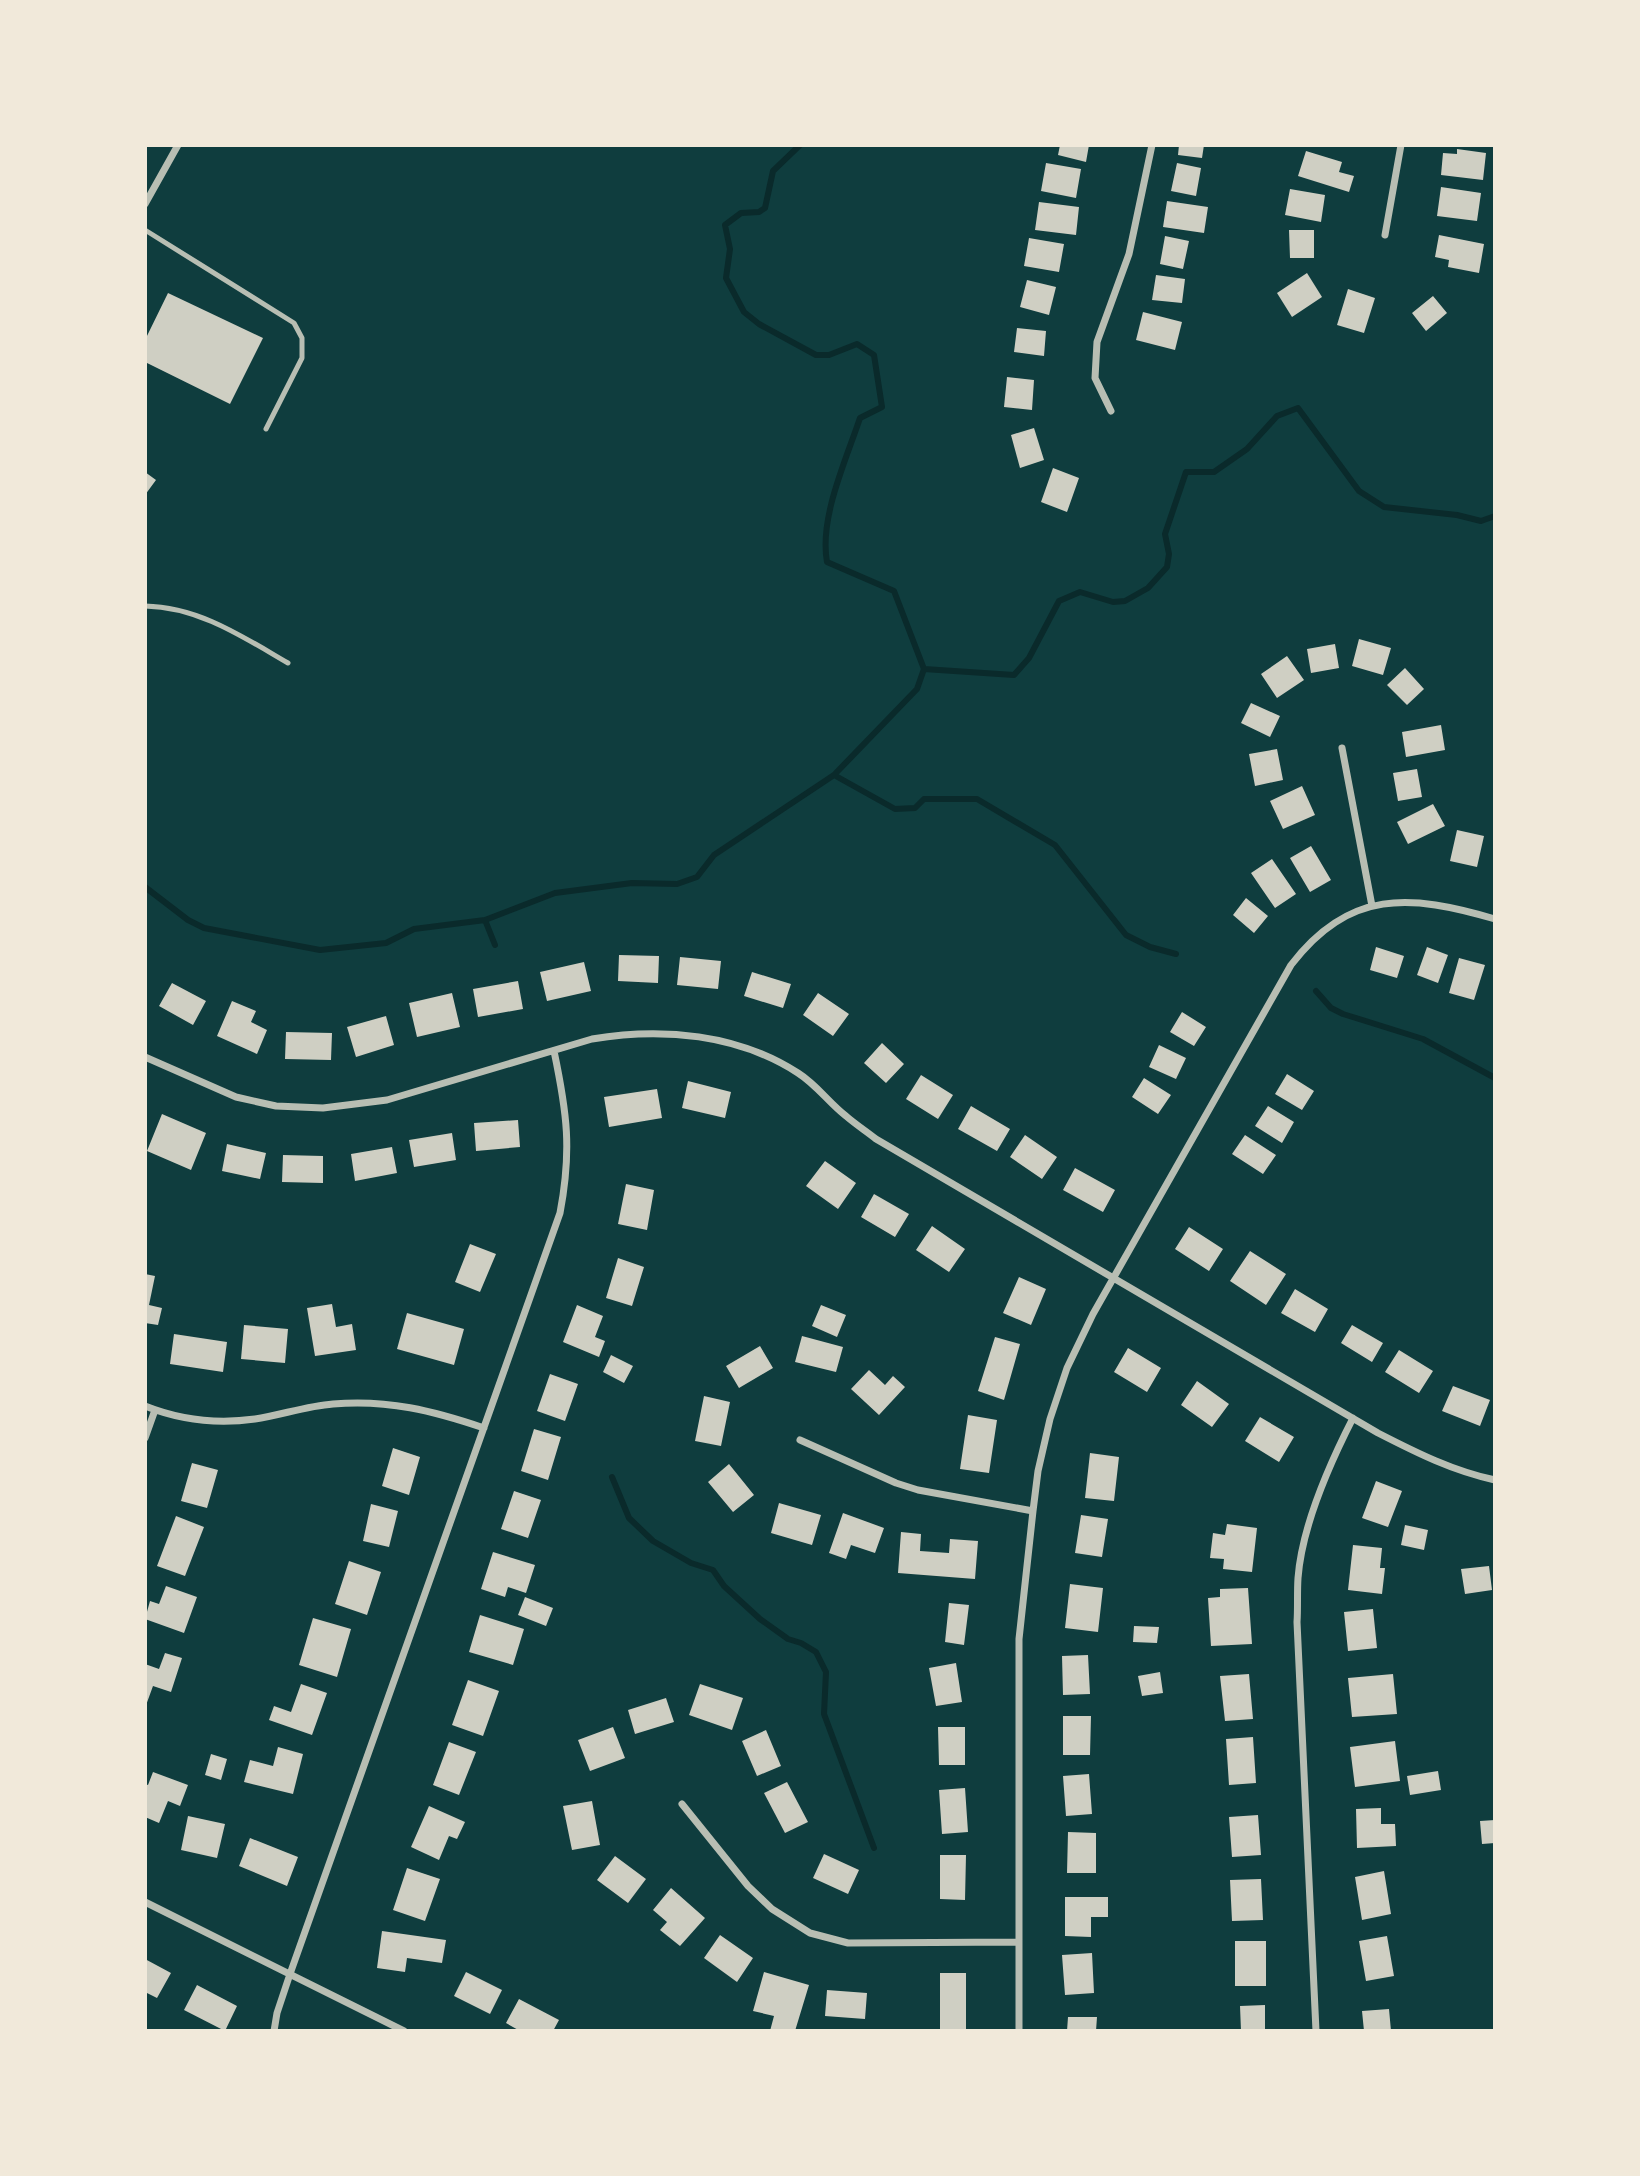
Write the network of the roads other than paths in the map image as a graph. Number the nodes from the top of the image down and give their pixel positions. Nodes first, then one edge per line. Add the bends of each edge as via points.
1 (178, 145) edge
2 (1152, 145) edge
3 (1401, 145) edge
4 (145, 204) edge
5 (145, 230) edge
6 (1385, 235) dead end
7 (1111, 411) dead end
8 (266, 429) dead end
9 (145, 606) edge
10 (288, 663) dead end
11 (1342, 748) dead end
12 (1373, 906) junction
13 (1495, 919) edge
14 (554, 1051) junction
15 (145, 1057) edge
16 (1113, 1278) junction
17 (145, 1405) edge
18 (155, 1410) junction
19 (1353, 1418) junction
20 (484, 1429) junction
21 (145, 1438) edge
22 (800, 1440) dead end
23 (1495, 1480) edge
24 (1033, 1511) junction
25 (682, 1804) dead end
26 (145, 1902) edge
27 (1017, 1942) junction
28 (290, 1974) junction
29 (274, 2031) edge
30 (404, 2031) edge
31 (1019, 2031) edge
32 (1316, 2031) edge

1 - 4 street
2 - 7 street via 1129,254 1097,342 1095,378
3 - 6 street
5 - 8 lane via 294,323 302,338 302,358
9 - 10 lane via 171,607 226,627
11 - 12 street
12 - 13 street via 1415,902
12 - 16 street via 1326,928 1291,965
14 - 15 street via 387,1100 323,1108 276,1106 236,1097
14 - 16 street via 592,1039 652,1033 734,1044 768,1056 809,1081 876,1139
14 - 20 street via 569,1138 560,1213
16 - 19 street
16 - 24 street via 1063,1381 1050,1419
17 - 18 street
18 - 20 street via 225,1421 315,1406 375,1402 436,1412
18 - 21 street
19 - 23 street via 1427,1458
19 - 32 street via 1326,1473 1298,1576
20 - 28 street
22 - 24 street via 918,1490
24 - 27 street via 1019,1639
25 - 27 street via 748,1886 772,1909 810,1933 848,1943
26 - 28 street
27 - 31 street
28 - 29 street
28 - 30 street

